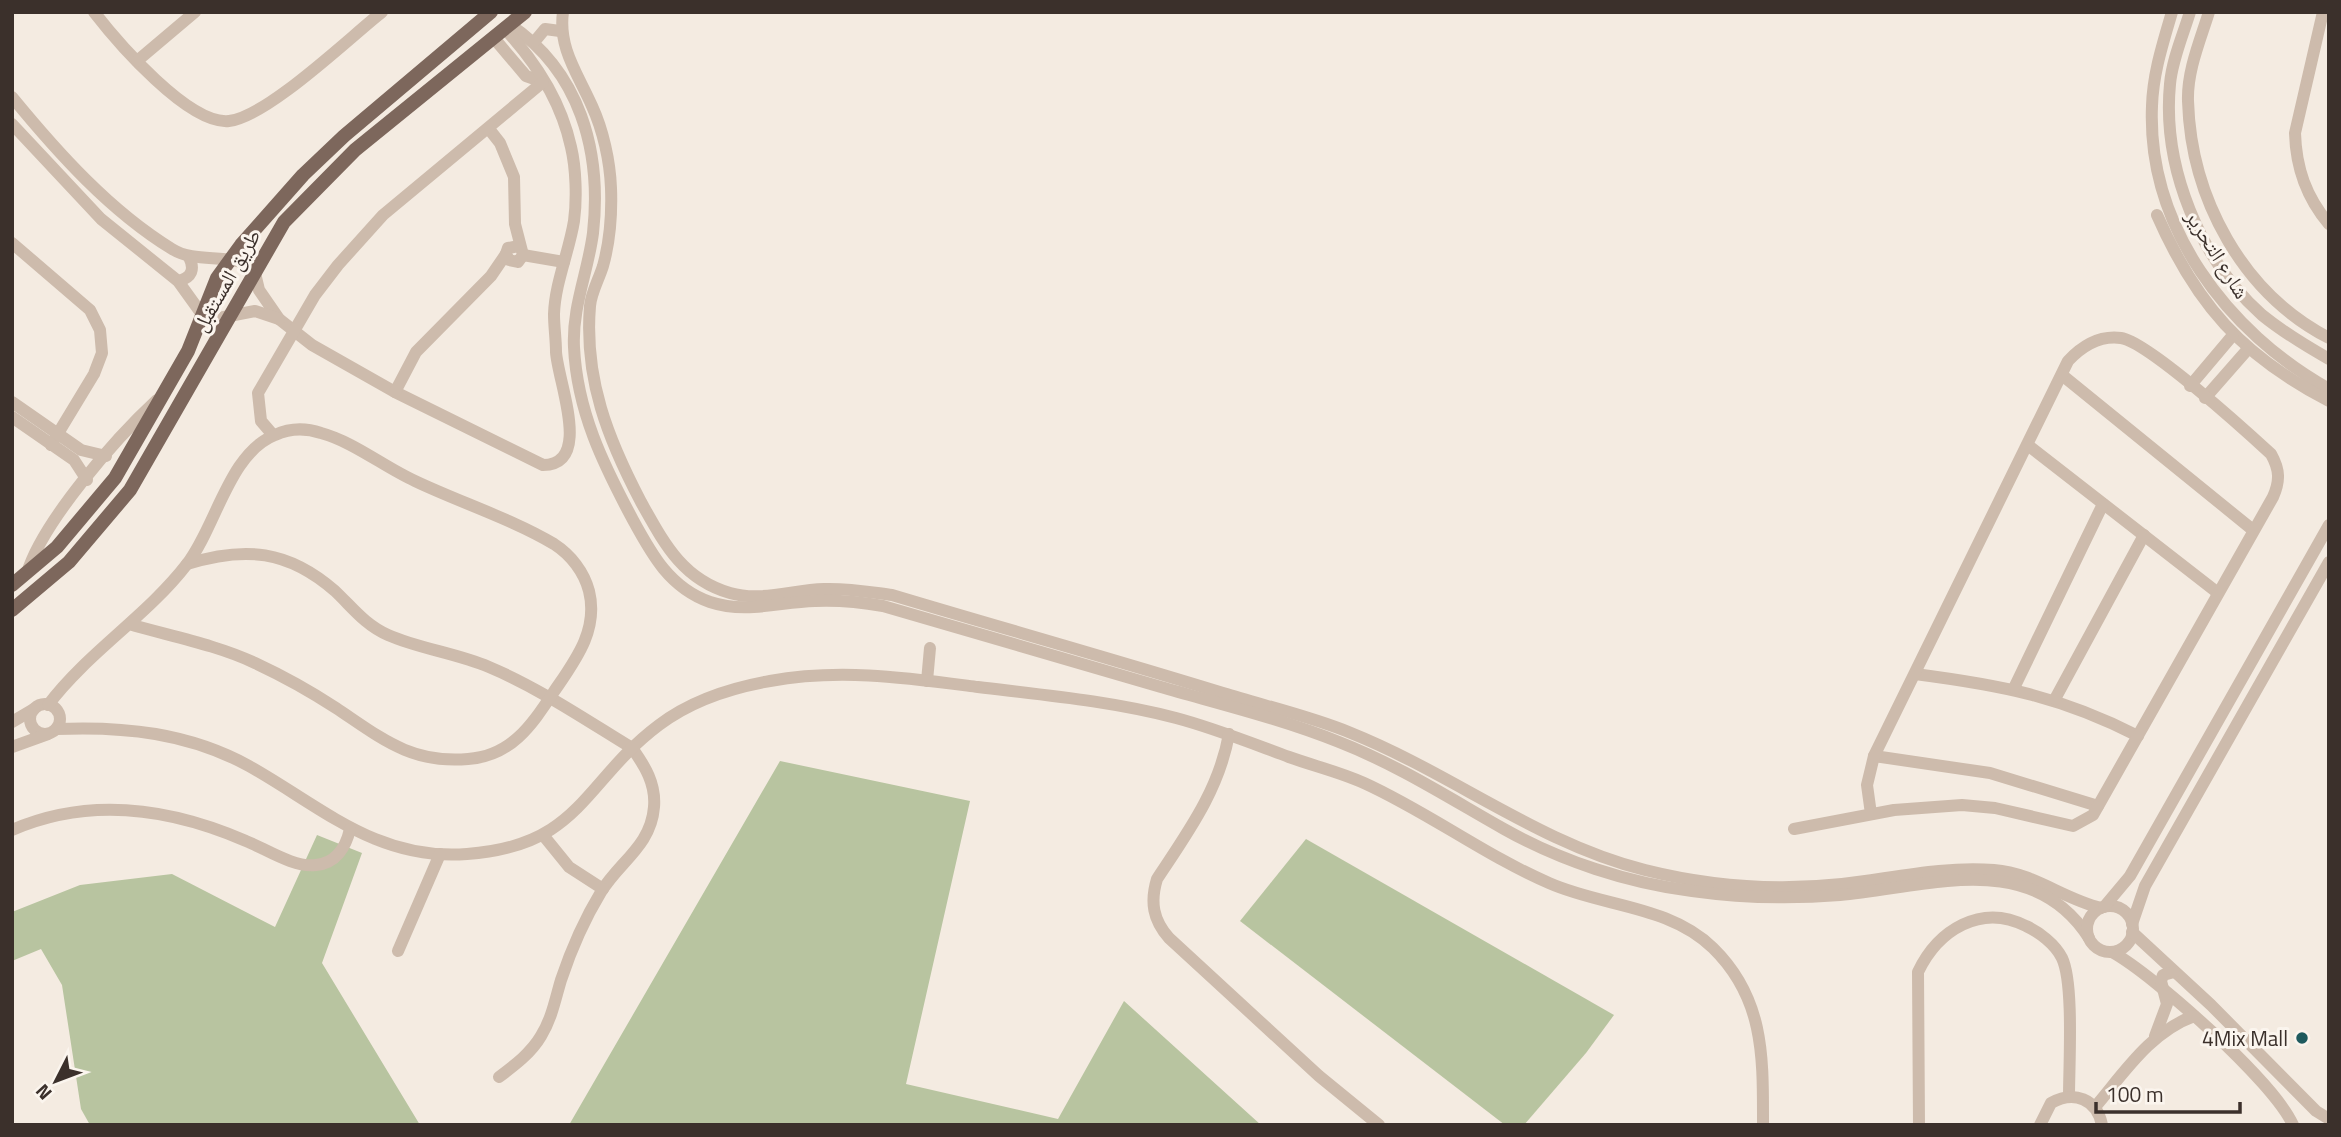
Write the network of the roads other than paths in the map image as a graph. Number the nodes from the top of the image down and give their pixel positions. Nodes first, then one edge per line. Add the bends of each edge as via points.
1 (94, 12) edge
2 (195, 12) edge
3 (382, 12) edge
4 (480, 12) edge
5 (491, 12) edge
6 (525, 12) edge
7 (563, 12) edge
8 (2172, 12) edge
9 (2190, 12) edge
10 (2209, 12) edge
11 (2323, 12) edge
12 (470, 29) junction
13 (502, 30) junction
14 (560, 31) junction
15 (2324, 40) edge
16 (535, 41) junction
17 (137, 61) junction
18 (543, 82) junction
19 (12, 97) edge
20 (12, 124) edge
21 (2171, 125) junction
22 (2191, 125) junction
23 (489, 129) junction
24 (2157, 215) dead end
25 (266, 217) junction
26 (2329, 224) edge
27 (271, 242) junction
28 (12, 243) edge
29 (2211, 253) junction
30 (514, 254) junction
31 (188, 257) junction
32 (229, 260) junction
33 (2195, 261) junction
34 (564, 262) junction
35 (254, 269) junction
36 (178, 281) junction
37 (201, 313) junction
38 (232, 314) junction
39 (279, 319) junction
40 (295, 331) junction
41 (2233, 335) junction
42 (2329, 338) edge
43 (214, 343) junction
44 (2248, 349) junction
45 (188, 351) junction
46 (2329, 359) edge
47 (2062, 375) junction
48 (2308, 384) junction
49 (2190, 386) junction
50 (2329, 389) edge
51 (395, 392) junction
52 (165, 393) junction
53 (2205, 398) junction
54 (2329, 401) edge
55 (12, 402) edge
56 (12, 416) edge
57 (273, 435) junction
58 (55, 440) junction
59 (2029, 446) junction
60 (106, 456) junction
61 (87, 480) junction
62 (2103, 504) junction
63 (2329, 525) edge
64 (2253, 530) junction
65 (2144, 535) junction
66 (2329, 562) edge
67 (187, 564) junction
68 (2303, 570) junction
69 (27, 573) junction
70 (2319, 579) junction
71 (12, 585) edge
72 (2218, 593) junction
73 (12, 610) edge
74 (129, 624) junction
75 (930, 648) dead end
76 (1915, 674) junction
77 (927, 681) junction
78 (2014, 688) junction
79 (1195, 690) junction
80 (549, 699) junction
81 (2055, 699) junction
82 (48, 705) junction
83 (34, 709) junction
84 (12, 722) edge
85 (52, 731) junction
86 (1229, 734) junction
87 (2138, 736) junction
88 (12, 747) edge
89 (632, 748) junction
90 (1874, 756) junction
91 (2172, 802) junction
92 (2098, 806) junction
93 (2187, 810) junction
94 (1871, 814) junction
95 (350, 829) junction
96 (1794, 829) dead end
97 (12, 830) edge
98 (543, 835) junction
99 (440, 854) junction
100 (603, 889) junction
101 (2103, 908) junction
102 (2132, 928) junction
103 (2089, 938) junction
104 (398, 951) dead end
105 (2112, 952) junction
106 (2174, 972) junction
107 (2165, 992) junction
108 (2194, 1016) junction
109 (2153, 1040) junction
110 (499, 1076) dead end
111 (2297, 1092) junction
112 (2069, 1096) junction
113 (2281, 1106) junction
114 (2095, 1107) junction
115 (2329, 1119) edge
116 (1379, 1125) edge
117 (1763, 1125) edge
118 (1919, 1125) edge
119 (2040, 1125) edge
120 (2102, 1125) edge
121 (2293, 1125) edge

1 - 17 street
2 - 17 street
3 - 17 street via 272,101 250,116 229,121 212,120 195,111
4 - 12 street
5 - 12 main road, طريق المستقبل
6 - 13 main road, طريق المستقبل
7 - 14 street
8 - 33 street, شارع التحرير via 2155,80 2154,151 2172,220
9 - 21 street, شارع التحرير via 2170,84
10 - 22 street via 2191,71
11 - 15 street
12 - 25 main road, طريق المستقبل via 344,136
13 - 16 street
13 - 18 street via 526,76
13 - 27 main road, طريق المستقبل via 355,150 314,188
14 - 16 street via 545,29
14 - 79 street via 593,107 611,185 611,226 590,303 593,382 617,457 669,553 682,567 714,588 751,597 824,589 892,596
15 - 26 street via 2297,114 2296,153 2306,191
16 - 79 street via 562,76 582,116 593,159 593,232 576,304 574,345 584,412 603,463 655,560 670,577 699,596 731,607 848,600 883,606
18 - 23 street
18 - 34 street via 571,148 574,219
19 - 31 street via 61,154 114,205
20 - 36 street via 101,219
21 - 22 street
21 - 29 street, شارع التحرير via 2184,193
22 - 42 street via 2206,194 2238,259 2286,311
23 - 30 street via 514,177
23 - 40 street via 359,238 315,295
24 - 41 street via 2191,283
25 - 27 main road
25 - 32 main road, طريق المستقبل
27 - 35 main road, طريق المستقبل
28 - 58 street via 90,310 100,330 102,353 94,374
29 - 33 street
29 - 46 street, شارع التحرير via 2262,314
30 - 34 street
30 - 51 street via 416,352
31 - 32 street
31 - 36 street via 192,273
32 - 35 street
32 - 37 main road, طريق المستقبل
33 - 48 street, شارع التحرير via 2244,326
34 - 51 street via 554,313 557,373 572,439 562,460 543,464
35 - 38 main road, طريق المستقبل
35 - 39 street via 259,290
36 - 37 street
37 - 38 street via 211,318
37 - 45 main road, طريق المستقبل
38 - 39 street via 255,311
38 - 43 main road, طريق المستقبل
39 - 40 street
40 - 51 street
40 - 57 street via 258,393 258,412
41 - 44 street
41 - 49 street
43 - 45 main road via 202,341
43 - 73 main road, طريق المستقبل via 130,490 69,562
44 - 48 street
44 - 53 street
45 - 52 main road, طريق المستقبل
47 - 49 street via 2068,361 2085,346 2122,338 2150,352
47 - 59 street
47 - 64 street
48 - 50 street, شارع التحرير
48 - 54 street
49 - 53 street
52 - 60 street
52 - 69 main road, طريق المستقبل via 88,514
53 - 64 street via 2272,454 2277,466 2276,491
55 - 58 street
56 - 58 street
57 - 67 street via 247,456
57 - 80 street via 298,429 323,433 412,480 554,544 569,556 589,589 590,627 584,645
58 - 60 street
58 - 61 street
59 - 62 street
59 - 76 street
60 - 61 street
61 - 69 street via 41,539
62 - 65 street
62 - 78 street
63 - 68 street
64 - 72 street
65 - 72 street
65 - 81 street
66 - 70 street
67 - 74 street
67 - 80 street via 218,554 250,552 282,559 311,572 359,617 387,634 488,667
68 - 70 street
68 - 91 street
69 - 71 main road, طريق المستقبل
70 - 93 street
72 - 87 street
74 - 80 street via 251,661 294,682 382,741 424,757 469,759 506,749 521,737
74 - 82 street via 69,679
75 - 77 street
76 - 78 street
76 - 90 street
77 - 86 street via 1125,706
77 - 89 street via 827,674 767,681 700,699
78 - 81 street
79 - 101 street via 1348,731 1441,775 1534,830 1645,870 1723,884 1802,887 1940,870 1998,870 2033,877 2073,899
79 - 103 street via 1338,741 1539,846 1613,874 1689,891 1766,898 1844,895 1956,878 1999,881 2056,902
80 - 89 street
81 - 87 street
82 - 83 street
82 - 85 street via 58,714
83 - 84 street
83 - 85 street via 32,727 39,733
85 - 88 street
85 - 95 street via 118,728 202,745 247,765
86 - 116 street via 1209,799 1157,879 1153,893 1157,922 1309,1067
86 - 117 street via 1358,780 1422,810 1549,883 1622,908 1669,917 1692,931 1731,968 1756,1015
87 - 92 street
89 - 98 street via 588,800
89 - 100 street via 653,785 652,817 640,847
90 - 92 street via 1990,773
90 - 94 street via 1867,785
91 - 93 street
91 - 101 street via 2130,876
92 - 94 street via 2084,822 2073,826 1962,805
93 - 102 street via 2139,898
94 - 96 street
95 - 97 street via 341,853 318,865 293,861 209,825 137,809 63,814
95 - 99 street via 389,845
98 - 99 street via 509,848
98 - 100 street via 569,867
99 - 104 street
100 - 110 street via 572,951 554,1012 541,1037
101 - 102 street via 2118,908
101 - 103 street via 2088,924
102 - 105 street via 2122,949
102 - 106 street
103 - 105 street via 2102,951
105 - 107 street
106 - 107 street via 2161,981
106 - 111 street
107 - 108 street
107 - 109 street via 2166,1013
108 - 109 street
108 - 113 street
109 - 114 street
111 - 113 street via 2293,1103
111 - 115 street
112 - 114 street
112 - 118 street via 2067,979 2062,958 2036,930 1998,918 1979,919 1943,936 1918,972
112 - 119 street via 2051,1103
113 - 121 street
114 - 120 street

